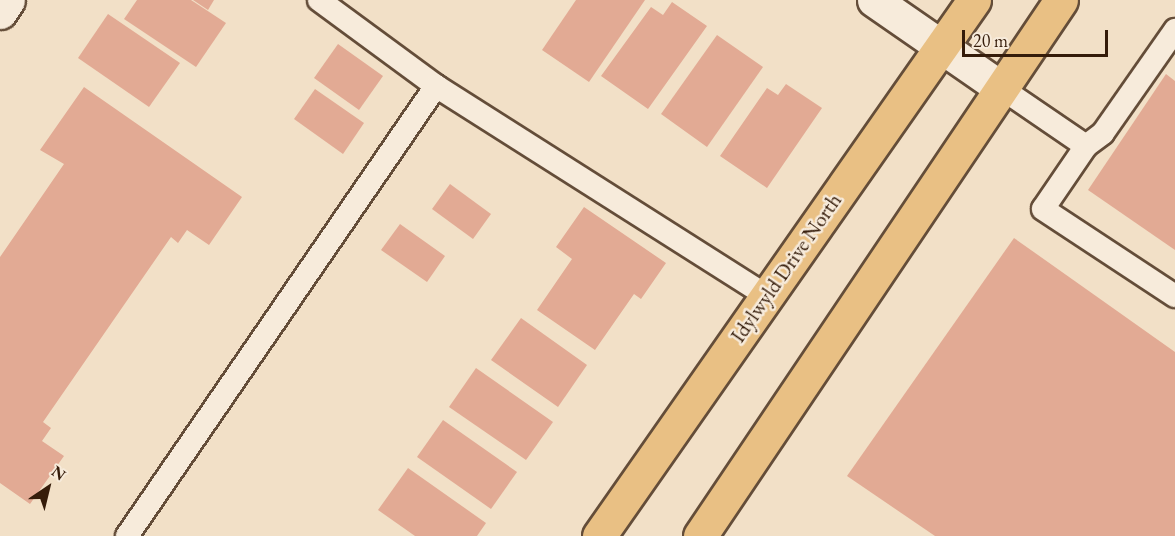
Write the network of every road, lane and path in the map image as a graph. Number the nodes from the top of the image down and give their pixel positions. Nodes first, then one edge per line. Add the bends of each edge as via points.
1 (9, 0) edge
2 (319, 0) edge
3 (874, 0) edge
4 (974, 0) edge
5 (1061, 0) edge
6 (0, 12) edge
7 (1175, 30) edge
8 (942, 46) junction
9 (436, 86) junction
10 (1001, 87) junction
11 (1086, 146) junction
12 (767, 296) junction
13 (1175, 296) edge
14 (708, 533) edge
15 (127, 536) edge
16 (598, 536) edge

1 - 6 street
2 - 9 lane
3 - 8 street
4 - 8 main road, Idylwyld Drive North
5 - 10 main road
7 - 11 lane via 1103,133
8 - 10 street
8 - 12 main road, Idylwyld Drive North
9 - 12 lane
9 - 15 lane
10 - 11 lane
10 - 14 main road
11 - 13 lane via 1043,209
12 - 16 main road, Idylwyld Drive North

